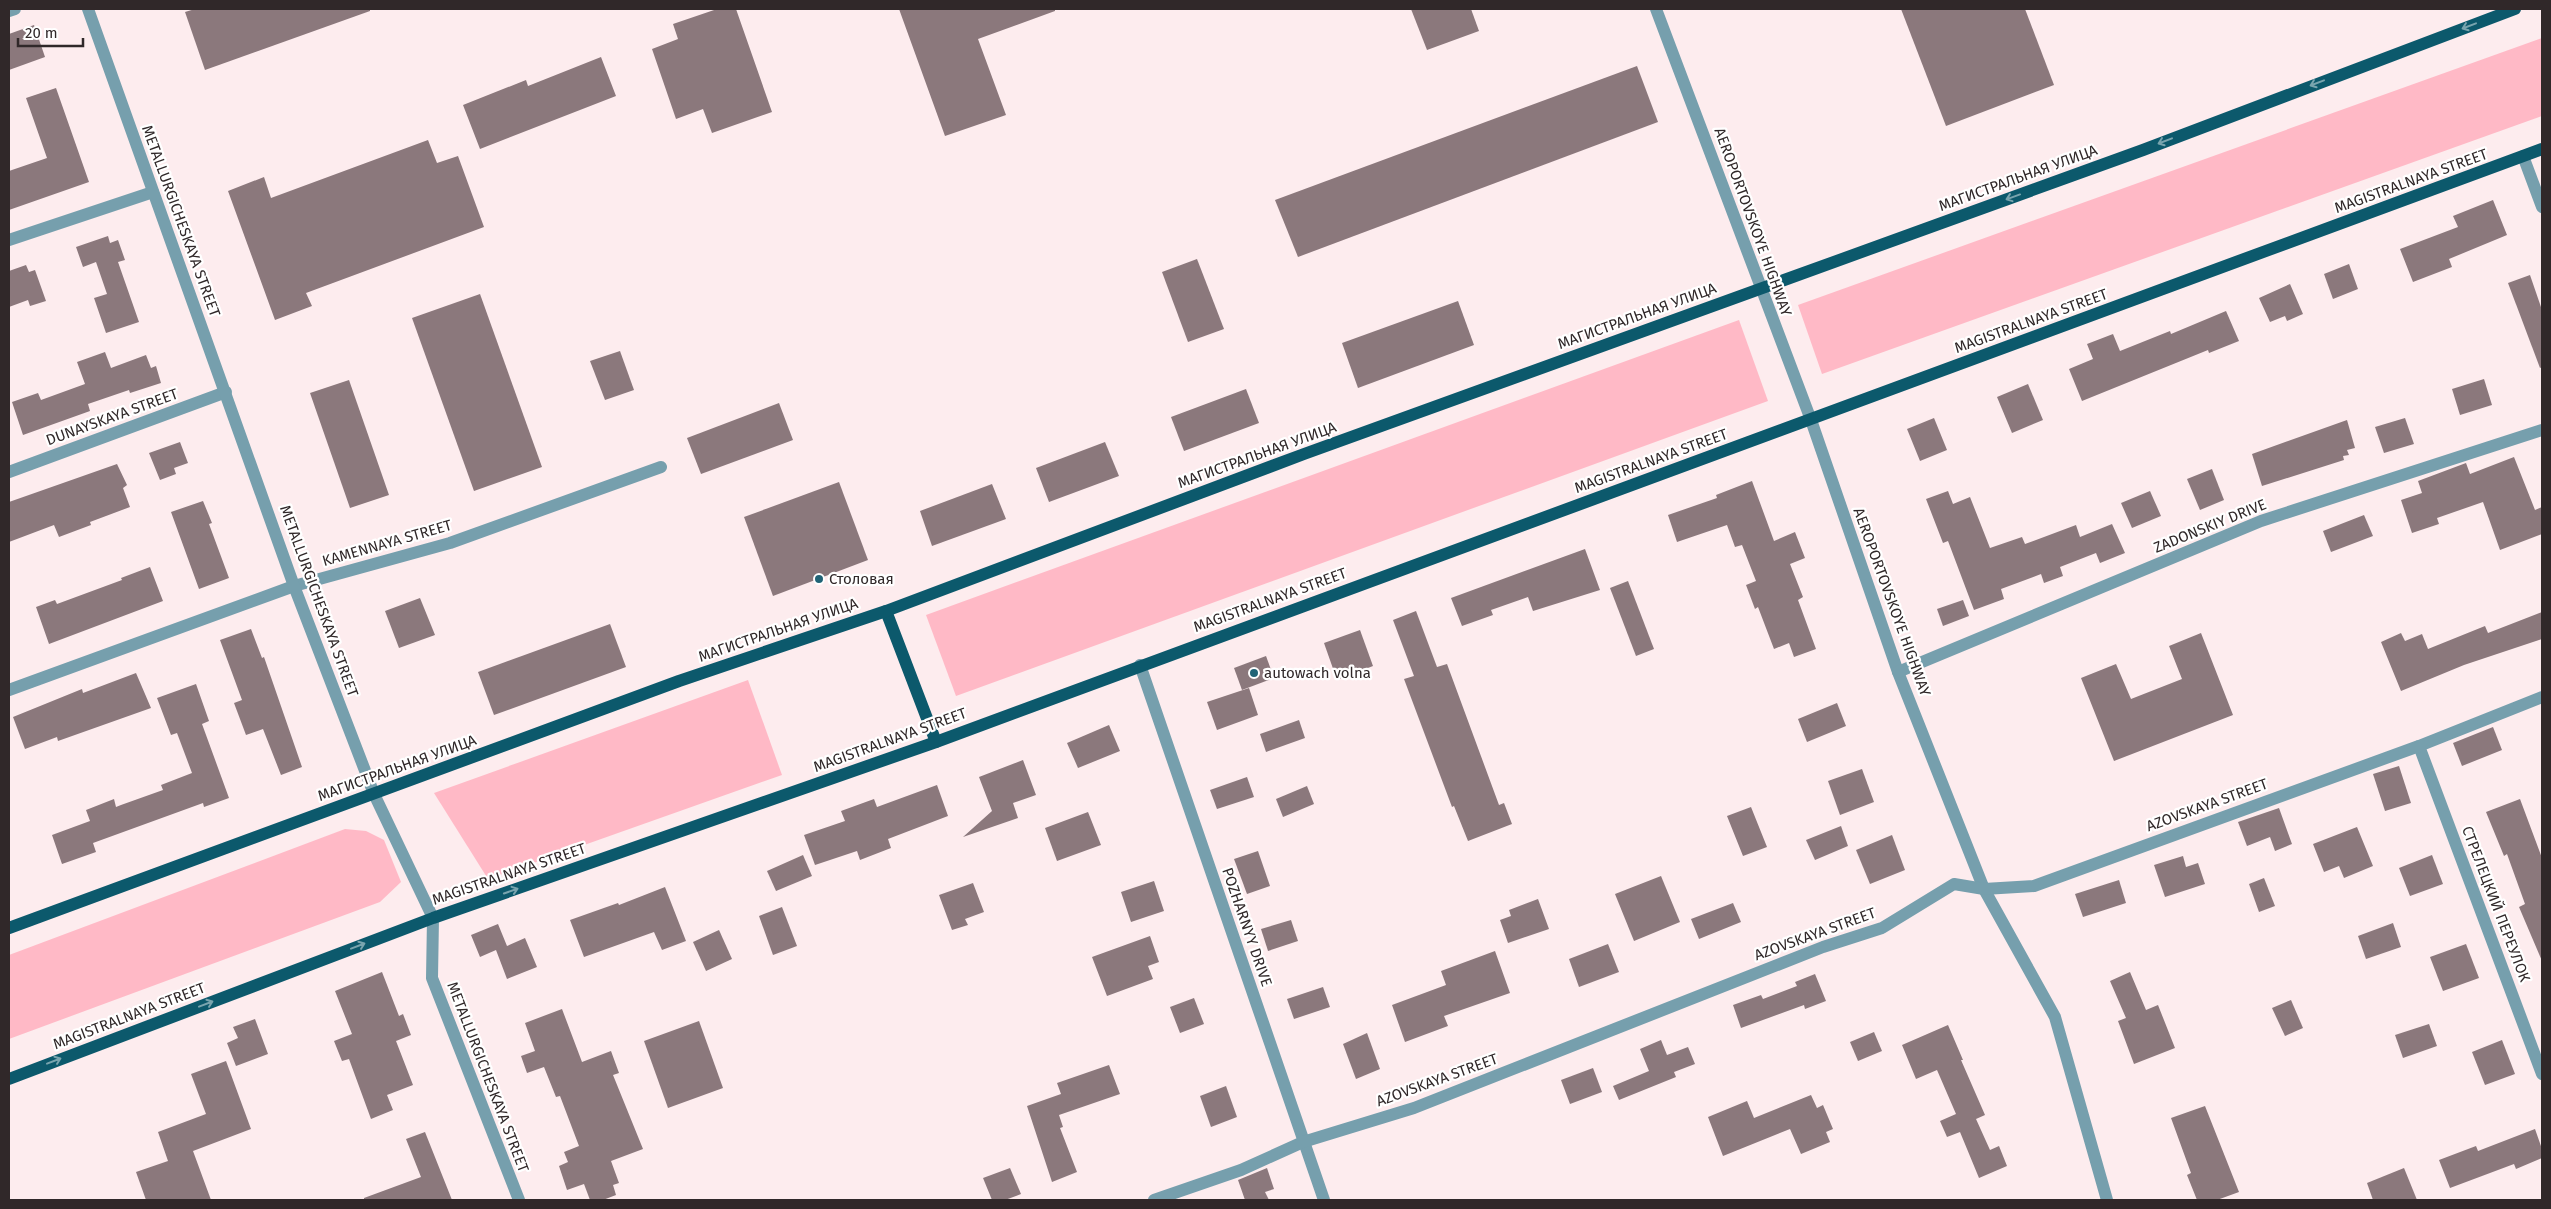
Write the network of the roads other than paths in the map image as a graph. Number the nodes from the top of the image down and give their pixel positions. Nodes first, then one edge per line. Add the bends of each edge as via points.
1 (15, 9) edge
2 (88, 9) edge
3 (1656, 9) edge
4 (2515, 9) edge
5 (9, 11) edge
6 (2542, 149) edge
7 (2523, 156) junction
8 (153, 192) junction
9 (2542, 207) edge
10 (9, 240) edge
11 (1760, 289) junction
12 (226, 392) junction
13 (1811, 420) junction
14 (2542, 430) edge
15 (661, 467) dead end
16 (9, 472) edge
17 (294, 586) junction
18 (886, 611) junction
19 (1140, 665) junction
20 (1898, 672) junction
21 (9, 690) edge
22 (2542, 697) edge
23 (936, 742) junction
24 (2418, 746) junction
25 (374, 794) junction
26 (1984, 889) junction
27 (433, 918) junction
28 (9, 928) edge
29 (2542, 1074) edge
30 (9, 1079) edge
31 (1304, 1142) junction
32 (519, 1200) edge
33 (1154, 1200) edge
34 (1324, 1200) edge
35 (2107, 1200) edge

1 - 5 street
2 - 8 street, METALLURGICHESKAYA STREET
3 - 11 street, AEROPORTOVSKOYE HIGHWAY
4 -> 11 main road, МАГИСТРАЛЬНАЯ УЛИЦА via 2142,150
6 - 7 main road, MAGISTRALNAYA STREET
7 - 9 street
7 - 13 main road, MAGISTRALNAYA STREET
8 - 10 street
8 - 12 street, METALLURGICHESKAYA STREET
11 - 13 street, AEROPORTOVSKOYE HIGHWAY
11 - 18 main road, МАГИСТРАЛЬНАЯ УЛИЦА via 1304,454
12 - 16 street, DUNAYSKAYA STREET
12 - 17 street, METALLURGICHESKAYA STREET
13 - 19 main road, MAGISTRALNAYA STREET
13 - 20 street, AEROPORTOVSKOYE HIGHWAY
14 - 20 street, ZADONSKIY DRIVE via 2261,521
15 - 17 street, KAMENNAYA STREET via 450,543
17 - 21 street, KAMENNAYA STREET
17 - 25 street, METALLURGICHESKAYA STREET
18 - 23 main road
18 - 25 main road, МАГИСТРАЛЬНАЯ УЛИЦА via 694,675
19 - 23 main road, MAGISTRALNAYA STREET
19 - 31 street, POZHARNYY DRIVE
20 - 26 street, AEROPORTOVSKOYE HIGHWAY
22 - 24 street, AZOVSKAYA STREET
27 -> 23 main road, MAGISTRALNAYA STREET
24 - 26 street, AZOVSKAYA STREET via 2034,886
24 - 29 street, СТРЕЛЕЦКИЙ ПЕРЕУЛОК
25 - 27 street, METALLURGICHESKAYA STREET
25 - 28 main road, МАГИСТРАЛЬНАЯ УЛИЦА
26 - 31 street, AZOVSKAYA STREET via 1954,884 1882,928 1822,947 1414,1108
26 - 35 street, AEROPORTOVSKOYE HIGHWAY via 2055,1017
30 -> 27 main road, MAGISTRALNAYA STREET
27 - 32 street, METALLURGICHESKAYA STREET via 432,978
31 - 33 street, AZOVSKAYA STREET via 1241,1170
31 - 34 street, POZHARNYY DRIVE

